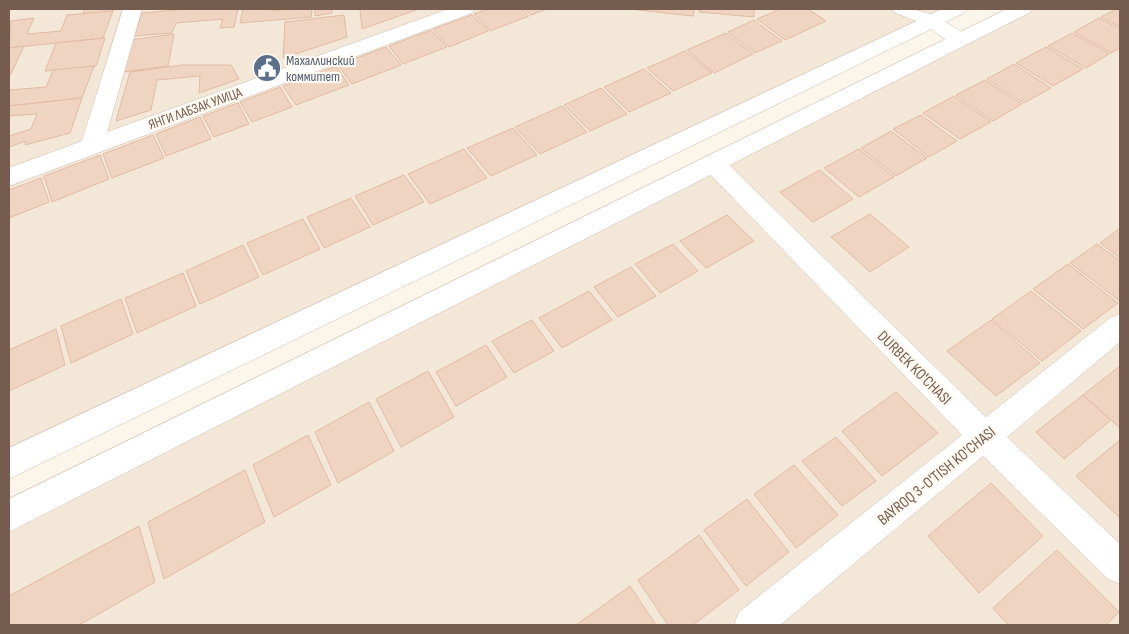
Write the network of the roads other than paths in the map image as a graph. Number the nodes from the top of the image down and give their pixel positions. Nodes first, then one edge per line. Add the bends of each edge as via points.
1 (132, 9) edge
2 (465, 9) edge
3 (902, 9) edge
4 (957, 9) edge
5 (1022, 9) edge
6 (932, 21) junction
7 (960, 40) junction
8 (92, 146) junction
9 (713, 163) junction
10 (9, 177) edge
11 (1120, 326) edge
12 (984, 436) junction
13 (9, 464) edge
14 (9, 516) edge
15 (1120, 567) edge
16 (752, 625) edge

1 - 8 main road
2 - 8 main road, ЯНГИ ЛАБЗАК УЛИЦА
3 - 6 main road
4 - 6 main road
5 - 7 main road
6 - 7 main road
6 - 13 main road
7 - 9 main road
8 - 10 main road, ЯНГИ ЛАБЗАК УЛИЦА
9 - 12 main road, DURBEK KO'CHASI
9 - 14 main road
11 - 12 main road, BAYROQ 3-O'TISH KO'CHASI
12 - 15 main road, DURBEK KO'CHASI
12 - 16 main road, BAYROQ 3-O'TISH KO'CHASI

